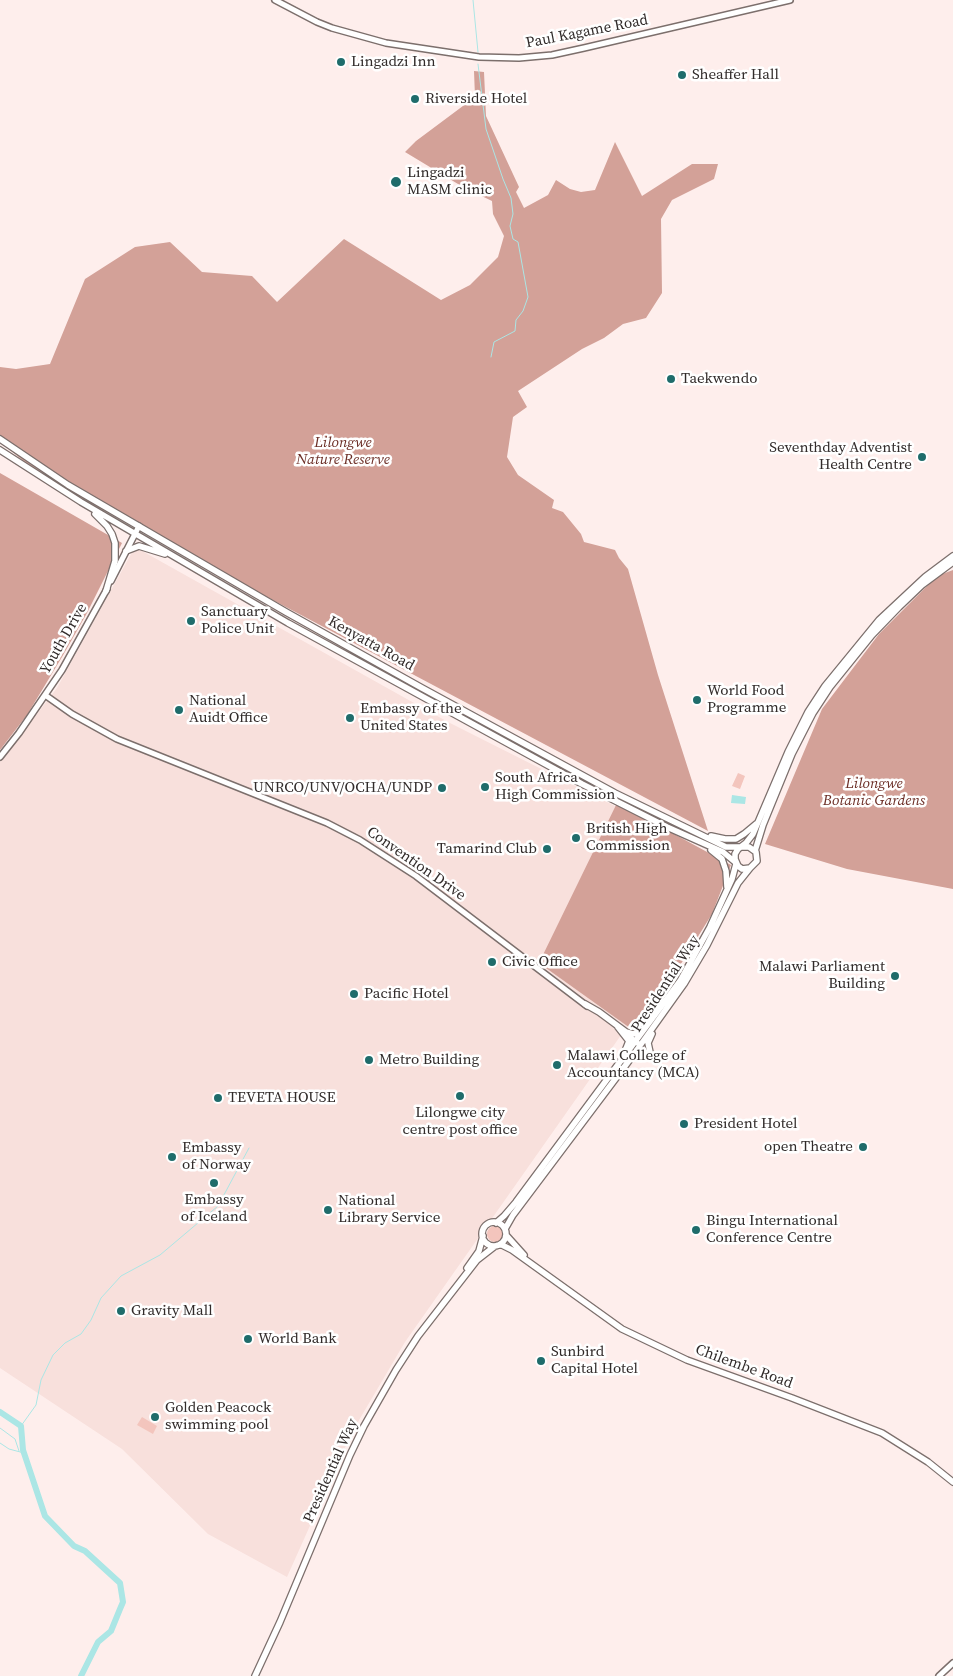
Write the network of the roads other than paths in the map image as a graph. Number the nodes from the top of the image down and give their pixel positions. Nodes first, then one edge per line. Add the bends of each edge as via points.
1 (274, 0) edge
2 (790, 0) edge
3 (0, 439) edge
4 (0, 450) edge
5 (81, 502) junction
6 (139, 526) junction
7 (135, 534) junction
8 (126, 551) junction
9 (174, 556) junction
10 (953, 556) edge
11 (953, 562) edge
12 (106, 591) junction
13 (45, 695) junction
14 (0, 757) edge
15 (758, 822) junction
16 (699, 833) junction
17 (703, 842) junction
18 (742, 847) junction
19 (755, 850) junction
20 (736, 863) junction
21 (750, 868) junction
22 (727, 890) junction
23 (675, 997) junction
24 (585, 1004) junction
25 (618, 1027) junction
26 (646, 1028) junction
27 (638, 1043) junction
28 (634, 1054) junction
29 (601, 1088) junction
30 (496, 1223) junction
31 (505, 1232) junction
32 (483, 1236) junction
33 (496, 1245) junction
34 (533, 1264) junction
35 (454, 1289) junction
36 (953, 1482) edge
37 (953, 1663) edge
38 (254, 1676) edge
39 (939, 1676) edge

1 - 2 street, Paul Kagame Road via 332,28 386,43 479,57 519,58 576,50
3 - 6 main road, Kenyatta Road via 68,485
4 - 5 main road, Kenyatta Road
5 - 7 main road, Kenyatta Road
5 - 12 main road via 98,516 115,543 115,561
6 - 7 street, Youth Drive
6 - 16 main road, Kenyatta Road via 422,688 615,793
7 - 8 street, Youth Drive
7 - 9 main road, Kenyatta Road
8 - 9 main road via 139,546
8 - 12 street, Youth Drive
9 - 17 main road, Kenyatta Road via 288,623 575,780
10 - 15 main road, Presidential Way via 879,620 832,677 797,734
11 - 19 main road, Presidential Way via 922,585 885,620 830,687 792,754
12 - 13 street, Youth Drive
13 - 14 street, Youth Drive
13 - 24 street, Convention Drive via 72,714 130,745 310,816 360,840 416,876
15 - 16 main road via 736,839 725,840
15 - 18 main road, Presidential Way
16 - 18 main road, Kenyatta Road via 726,847
17 - 20 main road, Kenyatta Road via 727,854
17 - 22 main road via 722,859
18 - 19 main road
18 - 20 main road, Presidential Way via 735,854
19 - 21 main road, Presidential Way via 757,861
20 - 21 main road via 742,869
20 - 22 main road, Presidential Way
21 - 23 main road, Presidential Way
22 - 26 main road, Presidential Way via 698,951
23 - 27 main road, Presidential Way
23 - 28 main road via 649,1038 650,1052
24 - 25 street, Convention Drive
24 - 26 main road via 629,1033 639,1033
25 - 27 street, Convention Drive
25 - 29 main road via 628,1039 628,1046
26 - 27 main road, Presidential Way
27 - 28 main road, Presidential Way
27 - 29 main road, Presidential Way
28 - 31 main road, Presidential Way via 513,1215
29 - 30 main road, Presidential Way via 516,1202
30 - 31 main road
30 - 32 main road via 486,1226
31 - 33 main road via 502,1242
31 - 34 main road
32 - 33 main road via 487,1243
32 - 35 main road, Presidential Way via 479,1251
33 - 34 main road via 507,1246
33 - 35 main road, Presidential Way via 482,1255
34 - 36 main road, Chilembe Road via 622,1329 687,1360 882,1433
35 - 38 main road, Presidential Way via 410,1347 364,1426
37 - 39 street

